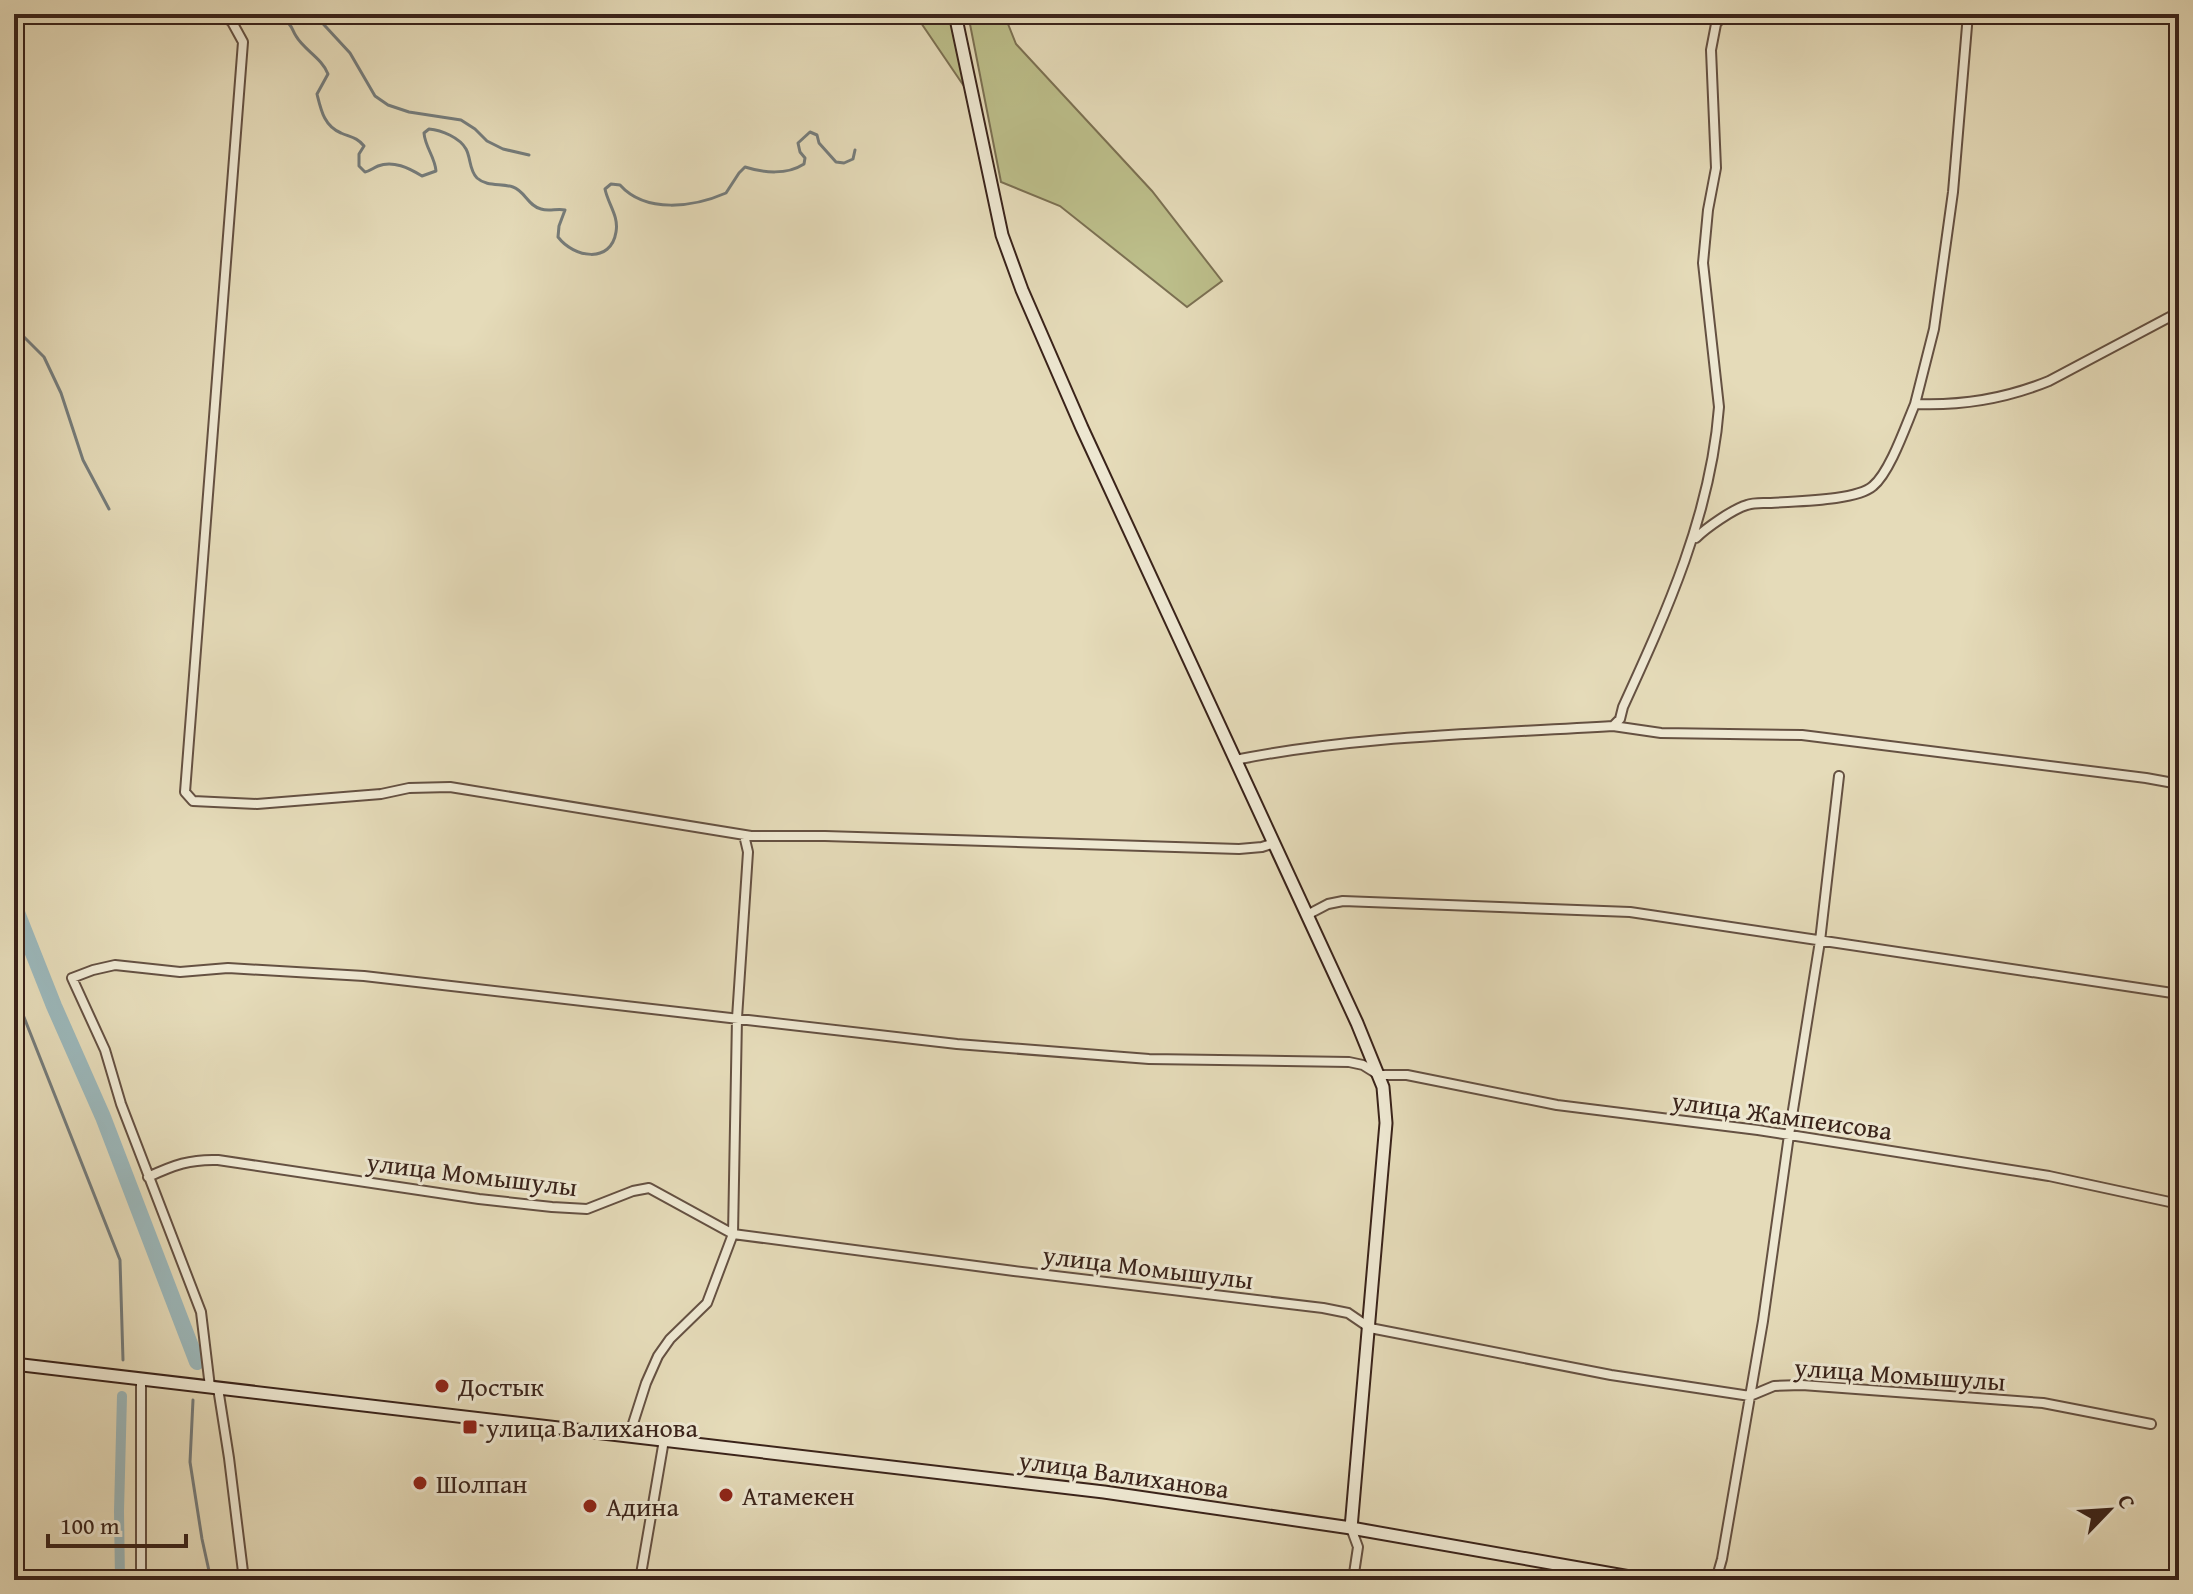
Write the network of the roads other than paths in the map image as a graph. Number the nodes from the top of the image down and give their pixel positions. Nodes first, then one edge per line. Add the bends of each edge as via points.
1 (221, 14) edge
2 (955, 14) edge
3 (1724, 14) edge
4 (1968, 14) edge
5 (2179, 312) edge
6 (1915, 404) junction
7 (1693, 541) junction
8 (1613, 726) junction
9 (1235, 760) junction
10 (1839, 776) dead end
11 (2179, 784) edge
12 (744, 835) junction
13 (1274, 843) junction
14 (1307, 915) junction
15 (1820, 941) junction
16 (2179, 994) edge
17 (737, 1018) junction
18 (1379, 1075) junction
19 (1789, 1135) junction
20 (148, 1177) junction
21 (2179, 1204) edge
22 (733, 1234) junction
23 (1370, 1328) junction
24 (14, 1364) edge
25 (141, 1379) junction
26 (214, 1387) junction
27 (1750, 1396) junction
28 (2151, 1424) dead end
29 (629, 1436) junction
30 (664, 1440) junction
31 (1351, 1528) junction
32 (141, 1580) edge
33 (244, 1580) edge
34 (640, 1580) edge
35 (1353, 1580) edge
36 (1647, 1580) edge
37 (1716, 1580) edge

1 - 12 street via 243,42 188,797 257,804 450,787
2 - 9 main road via 998,222 1017,276
3 - 7 street via 1716,24 1711,50 1716,168 1703,263 1719,407
4 - 6 street via 1952,205 1934,329
5 - 6 street via 2029,389 1951,405
6 - 7 street via 1871,488 1837,497 1747,505
7 - 8 street
8 - 9 street via 1371,741
8 - 11 street via 1661,733 1802,735
9 - 13 main road
10 - 15 street
12 - 13 street via 1239,849
12 - 17 street via 748,852
13 - 14 main road
14 - 15 street via 1343,901 1630,912
14 - 18 main road
15 - 16 street
15 - 19 street
17 - 18 street, улица Жампеисова via 957,1044 1149,1059 1349,1062
17 - 20 street, улица Жампеисова via 364,976 228,968 180,972 115,965 93,970 72,978 105,1050
17 - 22 street
18 - 19 street, улица Жампеисова via 1407,1075 1557,1105
18 - 23 main road via 1386,1123
19 - 21 street, улица Жампеисова via 2049,1176
19 - 27 street
20 - 22 street, улица Момышулы via 179,1163 218,1160 479,1199 587,1209 649,1188
20 - 26 street via 201,1312
22 - 23 street, улица Момышулы via 1323,1308 1348,1313
22 - 29 street via 707,1303 658,1356
23 - 27 street, улица Момышулы
23 - 31 main road
24 - 25 main road, улица Валиханова
25 - 26 main road, улица Валиханова
25 - 32 street
26 - 29 main road, улица Валиханова
26 - 33 street
27 - 28 street, улица Момышулы via 1774,1386 1802,1385 2043,1403
27 - 37 street
29 - 30 main road, улица Валиханова
30 - 31 main road, улица Валиханова via 1104,1492
30 - 34 street
31 - 35 street via 1358,1547
31 - 36 main road, улица Валиханова

